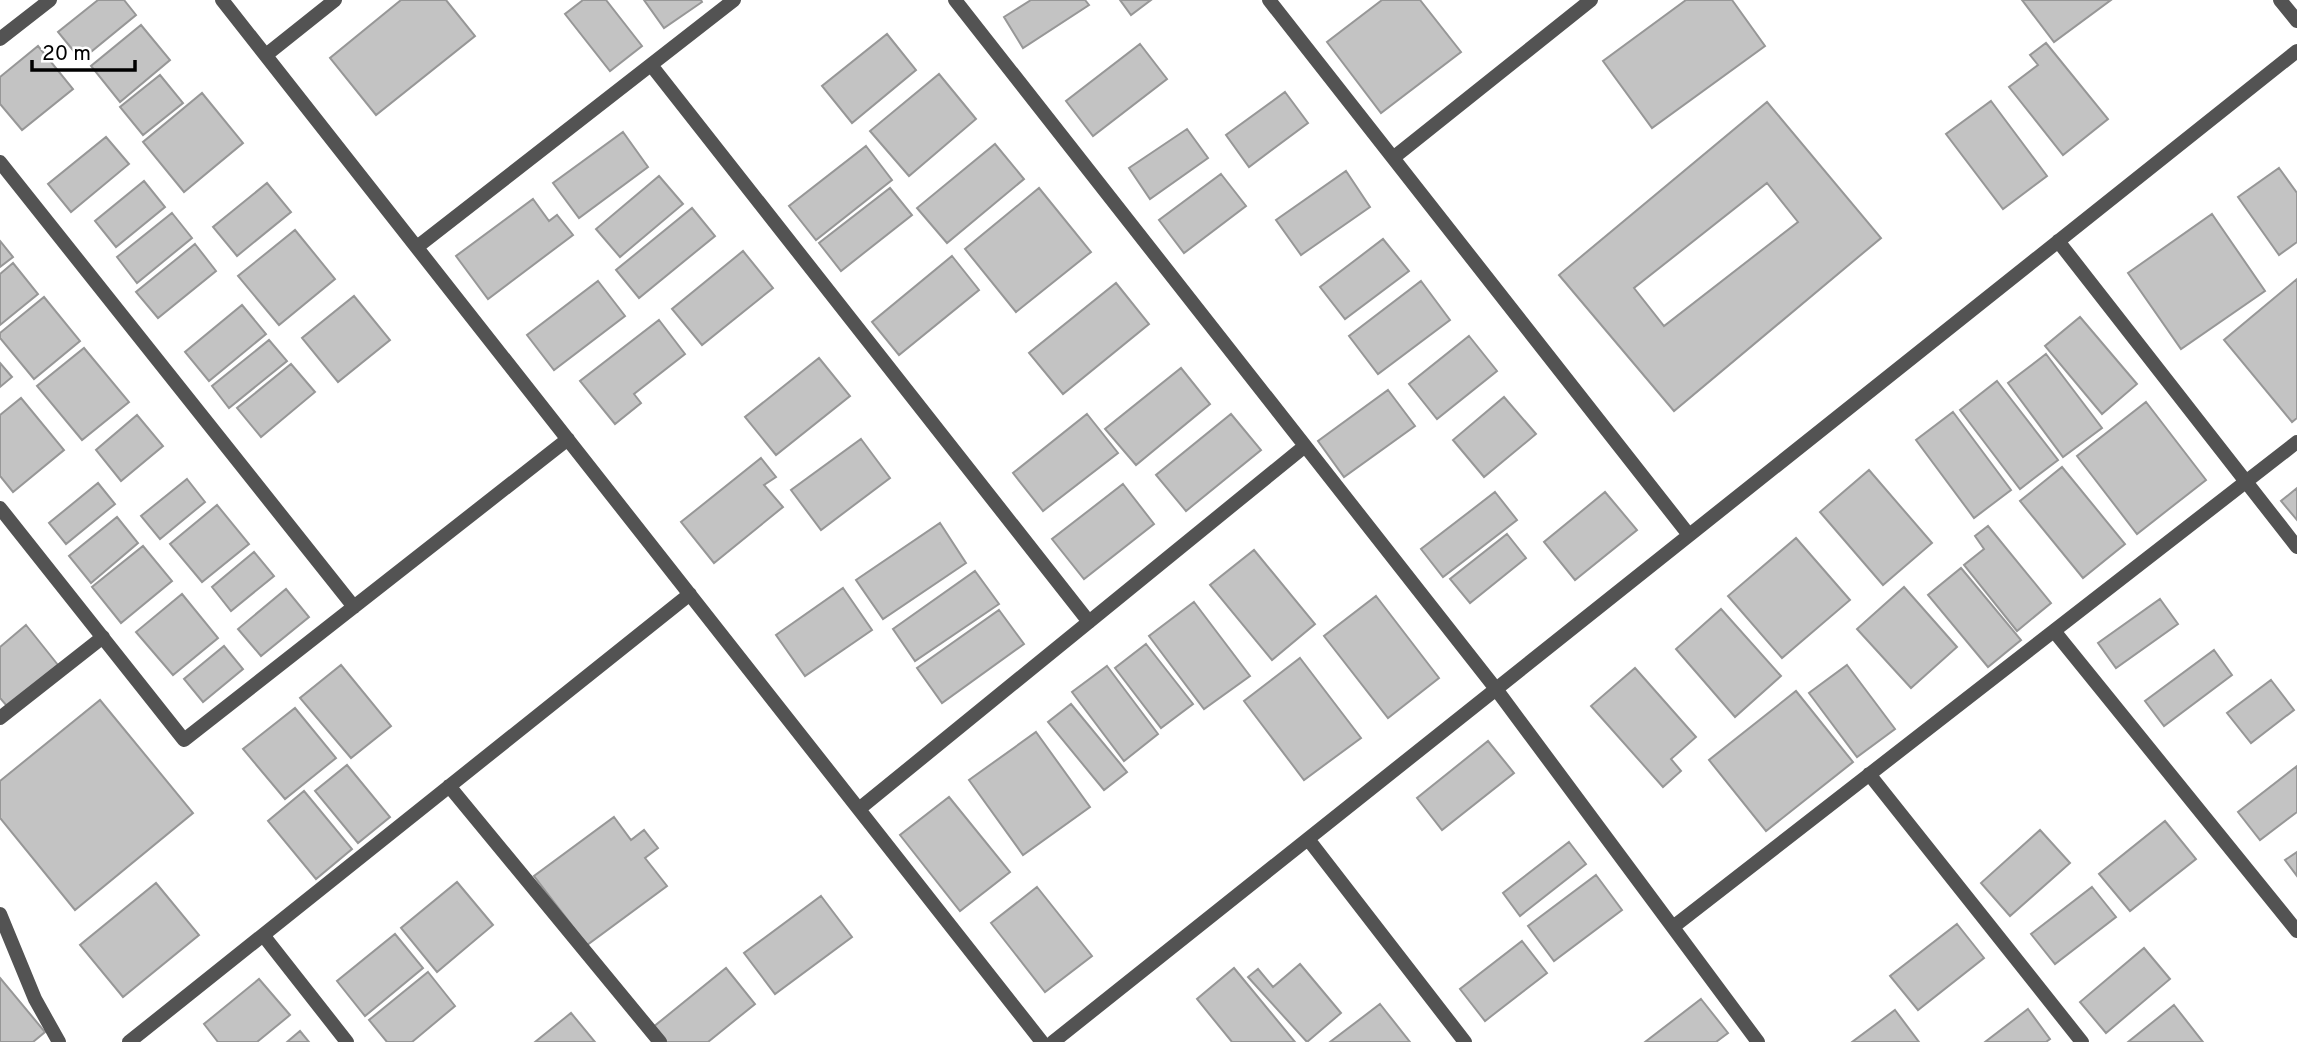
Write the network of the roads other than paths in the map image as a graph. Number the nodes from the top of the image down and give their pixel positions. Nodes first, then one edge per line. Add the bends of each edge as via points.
1 (50, 0) edge
2 (222, 0) edge
3 (335, 0) edge
4 (734, 0) edge
5 (955, 0) edge
6 (1269, 0) edge
7 (1591, 0) edge
8 (2280, 0) edge
9 (2297, 21) edge
10 (0, 39) edge
11 (2297, 51) edge
12 (266, 55) junction
13 (651, 65) junction
14 (1392, 158) junction
15 (0, 162) edge
16 (2058, 241) junction
17 (417, 247) junction
18 (568, 439) junction
19 (2297, 442) edge
20 (1305, 446) junction
21 (2246, 482) junction
22 (0, 508) edge
23 (1689, 535) junction
24 (2297, 547) edge
25 (690, 594) junction
26 (354, 607) junction
27 (1089, 622) junction
28 (2054, 631) junction
29 (103, 637) junction
30 (1496, 689) junction
31 (0, 718) edge
32 (1869, 774) junction
33 (449, 786) junction
34 (859, 809) junction
35 (1308, 839) junction
36 (0, 914) edge
37 (1673, 927) junction
38 (2297, 931) edge
39 (262, 935) junction
40 (59, 1042) edge
41 (129, 1042) edge
42 (347, 1042) edge
43 (660, 1042) edge
44 (1042, 1042) edge
45 (1054, 1042) edge
46 (1465, 1042) edge
47 (1758, 1042) edge
48 (2082, 1042) edge

1 - 10 street
2 - 12 street
3 - 12 street
4 - 13 street
5 - 20 street
6 - 14 street
7 - 14 street
8 - 9 street
11 - 16 street
12 - 17 street
13 - 17 street
13 - 27 street
14 - 23 street
15 - 26 street
16 - 21 street
16 - 23 street
17 - 18 street
18 - 25 street
18 - 26 street
19 - 21 street
20 - 27 street
20 - 30 street
21 - 24 street
21 - 28 street
22 - 29 street
23 - 30 street
25 - 33 street
25 - 34 street
26 - 29 street via 184,740
27 - 34 street
28 - 32 street
28 - 38 street
29 - 31 street
30 - 35 street
30 - 37 street
32 - 37 street
32 - 48 street
33 - 39 street
33 - 43 street
34 - 44 street
35 - 45 street
35 - 46 street
36 - 40 street via 35,999
37 - 47 street
39 - 41 street
39 - 42 street

